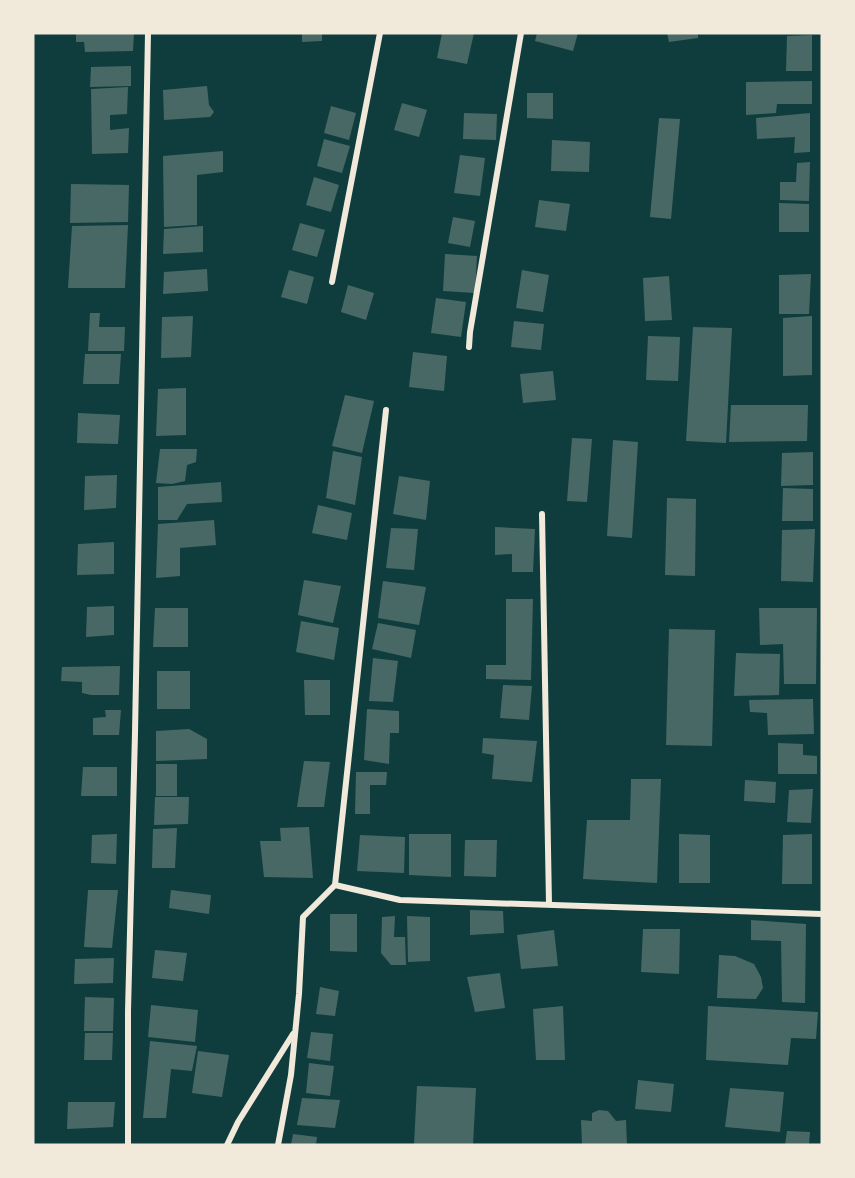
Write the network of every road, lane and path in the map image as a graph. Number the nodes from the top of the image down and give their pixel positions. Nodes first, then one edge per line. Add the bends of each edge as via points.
1 (148, 33) edge
2 (380, 33) edge
3 (520, 33) edge
4 (332, 282) dead end
5 (469, 346) dead end
6 (386, 410) dead end
7 (542, 514) dead end
8 (336, 885) junction
9 (549, 904) junction
10 (822, 914) edge
11 (295, 1031) junction
12 (128, 1145) edge
13 (227, 1145) edge
14 (278, 1145) edge

1 - 12 street
2 - 4 street
3 - 5 street
6 - 8 street
7 - 9 street
8 - 9 street via 400,900
8 - 11 street via 303,917
9 - 10 street
11 - 13 street
11 - 14 street

